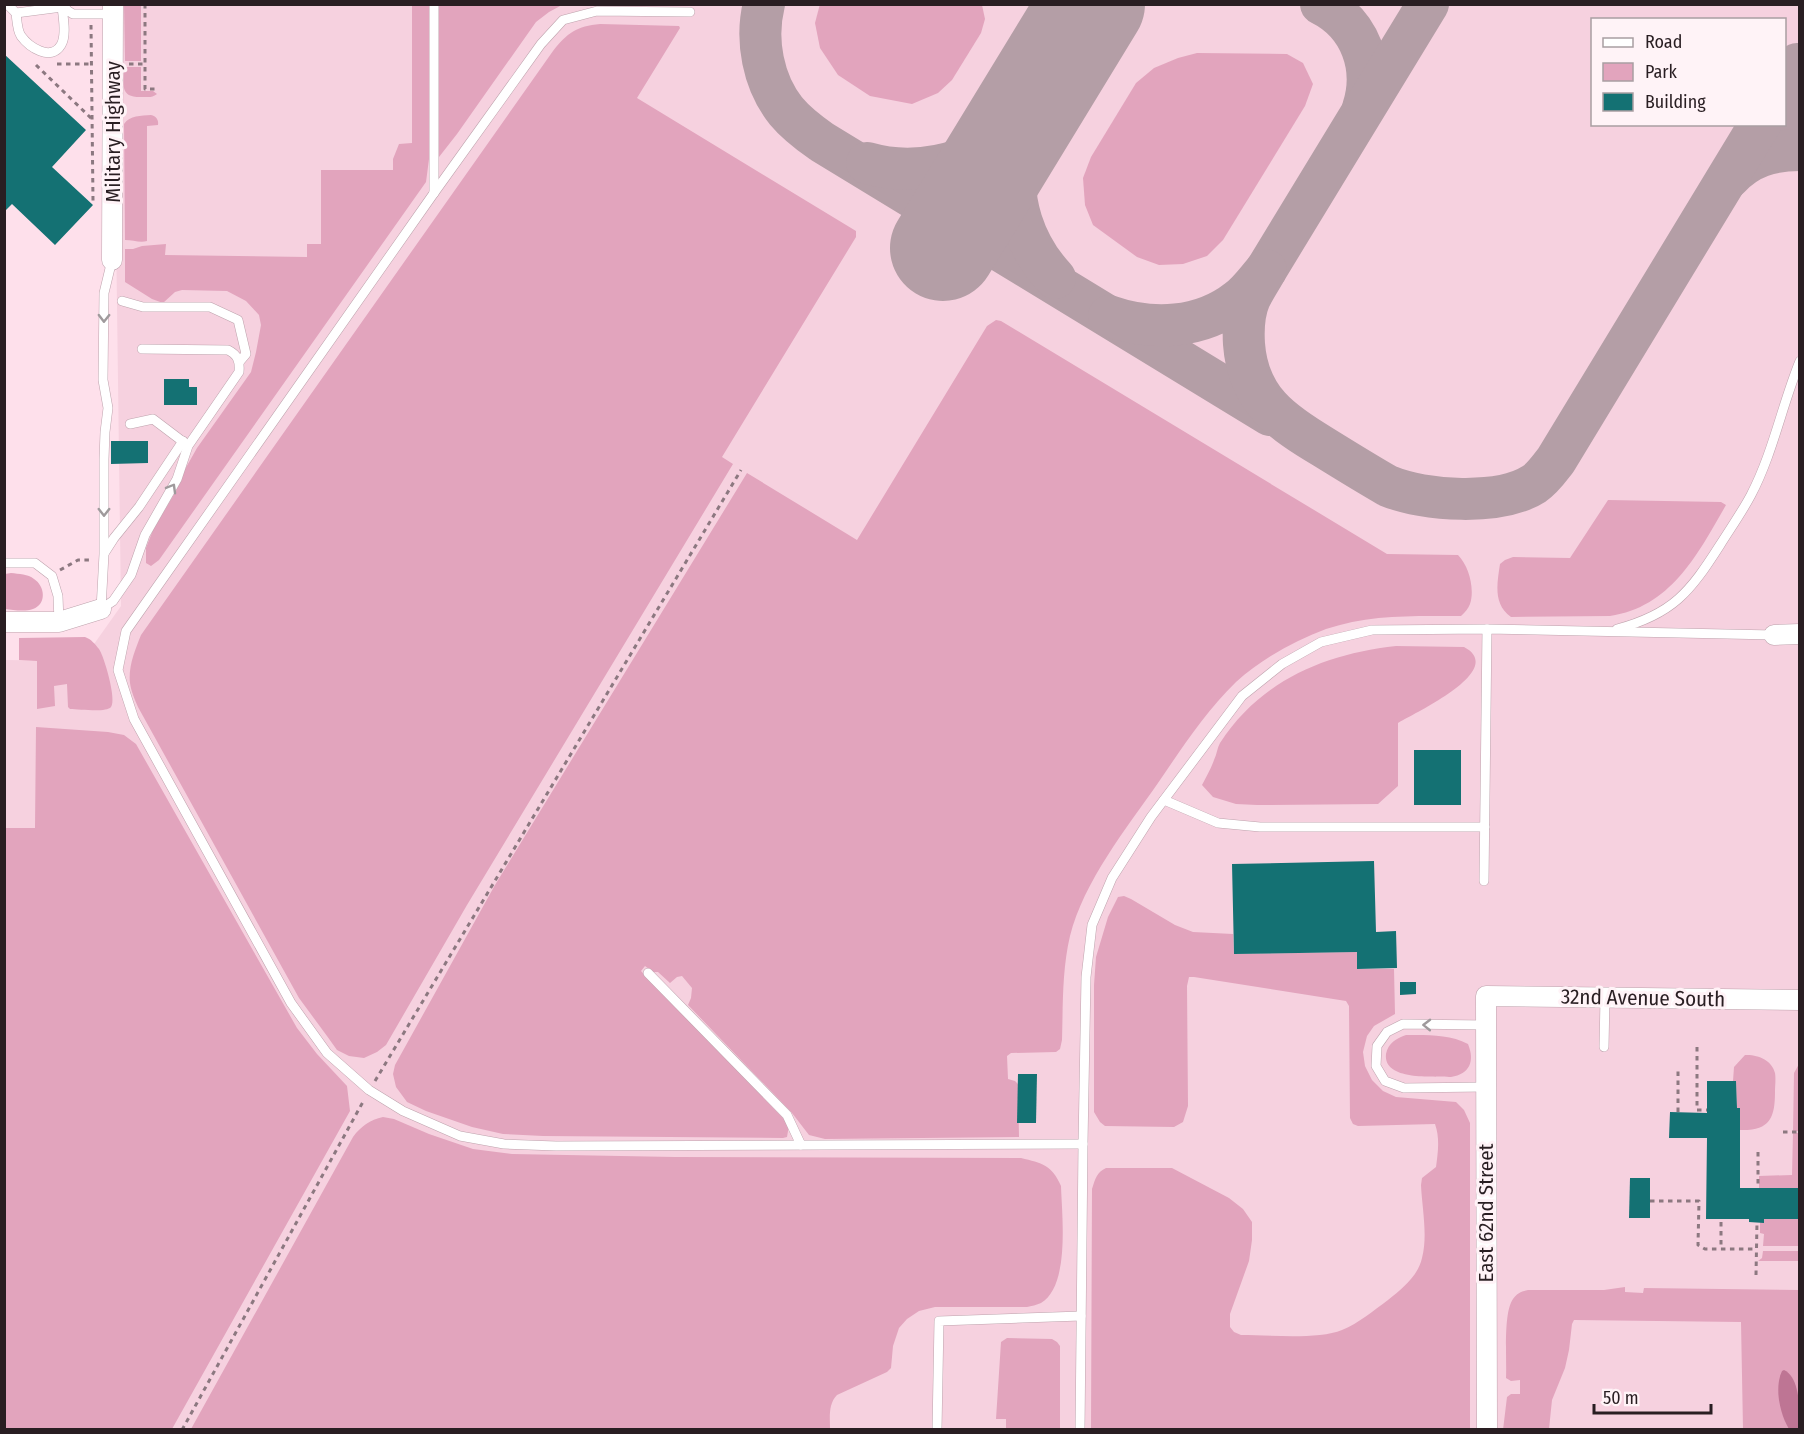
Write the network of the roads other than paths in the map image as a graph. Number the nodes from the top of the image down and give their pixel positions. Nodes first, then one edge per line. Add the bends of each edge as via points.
1 (7, 4) edge
2 (434, 4) edge
3 (63, 5) edge
4 (113, 9) edge
5 (690, 12) dead end
6 (16, 13) junction
7 (434, 193) junction
8 (112, 260) joint
9 (122, 301) dead end
10 (142, 349) dead end
11 (240, 361) junction
12 (1800, 361) edge
13 (130, 424) dead end
14 (185, 443) junction
15 (104, 554) junction
16 (4, 563) edge
17 (100, 609) junction
18 (4, 622) edge
19 (60, 622) junction
20 (1487, 629) junction
21 (1608, 632) junction
22 (1800, 634) edge
23 (1774, 635) joint
24 (1164, 800) junction
25 (1485, 827) junction
26 (1484, 881) dead end
27 (648, 973) dead end
28 (1486, 996) joint
29 (1605, 998) junction
30 (1800, 1000) edge
31 (1486, 1025) junction
32 (1604, 1047) dead end
33 (1485, 1087) junction
34 (1083, 1144) junction
35 (801, 1145) junction
36 (1081, 1316) junction
37 (937, 1430) edge
38 (1080, 1430) edge
39 (1487, 1430) edge

1 - 6 lane
2 - 7 lane
3 - 4 lane via 73,14
3 - 6 lane
3 - 6 lane via 63,39 60,46 45,53 20,35
4 - 8 street, Military Highway
5 - 7 lane via 597,11 563,20 541,44
7 - 35 lane via 126,631 118,670 135,719 291,1003 327,1053 369,1090 403,1111 460,1136 504,1144
8 -> 15 lane via 104,293 103,380 108,408
9 - 11 lane via 143,308 210,307 238,320 246,354
10 - 11 lane via 228,350
11 - 14 lane via 232,384
12 - 21 lane via 1751,496 1698,579 1663,612
13 - 14 lane via 153,419
14 - 15 lane
17 -> 14 lane via 113,602 130,574 177,479
15 - 17 lane
16 - 19 lane via 35,563 52,576
17 - 19 street
18 - 19 street
20 - 21 lane
20 - 24 lane via 1372,630 1321,642 1282,664 1242,696
20 - 25 lane
21 - 23 lane
22 - 23 street
24 - 25 lane via 1218,824
24 - 34 lane via 1112,878 1092,926 1086,976
25 - 26 lane
27 - 35 lane via 787,1114
28 - 29 street, 32nd Avenue South
28 - 31 street, East 62nd Street
29 - 30 street, 32nd Avenue South
29 - 32 lane
31 - 33 street, East 62nd Street
31 -> 33 lane via 1404,1024 1387,1032 1377,1046 1376,1066 1385,1081 1404,1088
33 - 39 street, East 62nd Street
34 - 35 lane
34 - 36 lane
36 - 37 lane via 939,1321
36 - 38 lane

